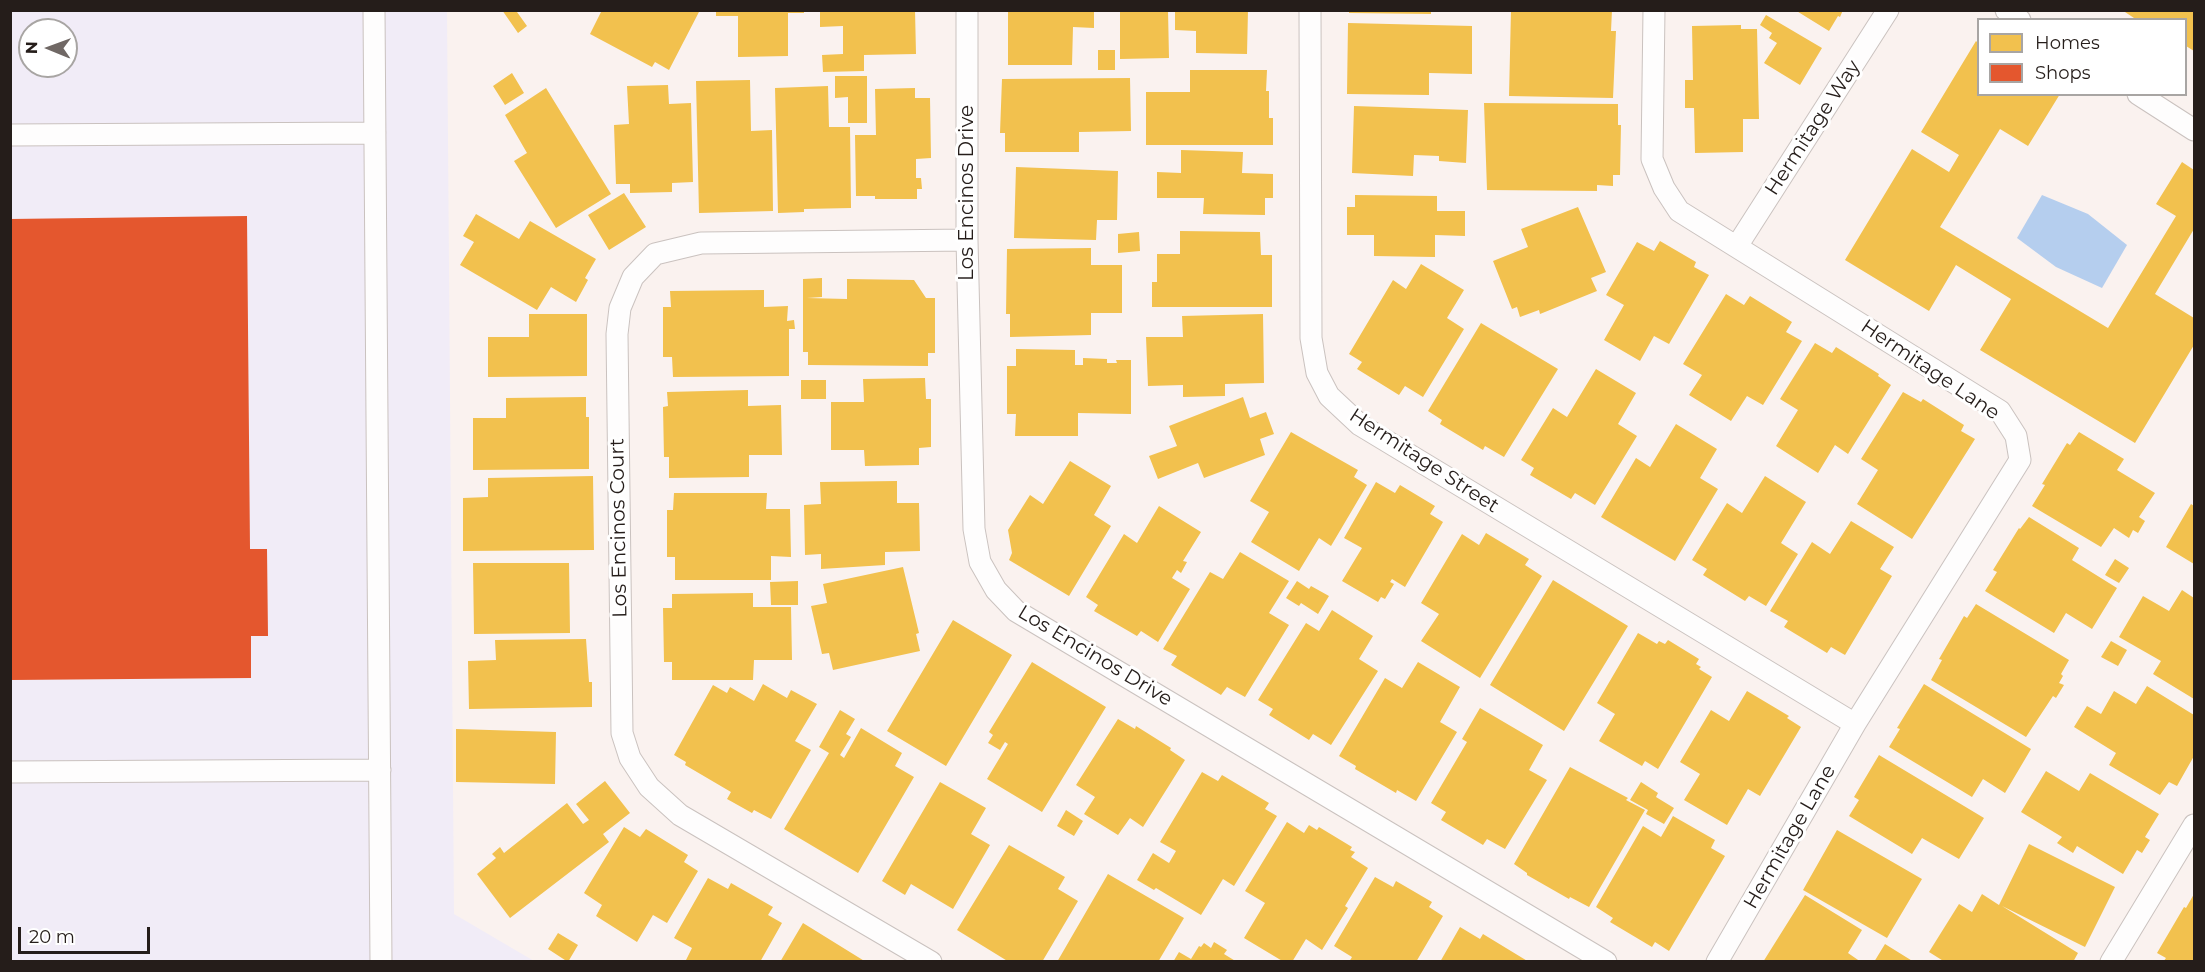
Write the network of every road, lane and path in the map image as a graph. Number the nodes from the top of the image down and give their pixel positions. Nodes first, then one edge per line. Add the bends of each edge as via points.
1 (374, 10) edge
2 (967, 10) edge
3 (1310, 10) edge
4 (1654, 10) edge
5 (1888, 10) edge
6 (2141, 96) edge
7 (2194, 130) edge
8 (375, 133) junction
9 (10, 135) edge
10 (966, 240) junction
11 (1737, 246) junction
12 (1855, 724) junction
13 (380, 770) junction
14 (10, 772) edge
15 (2194, 825) edge
16 (381, 962) edge
17 (931, 962) edge
18 (1606, 962) edge
19 (1717, 962) edge
20 (2111, 962) edge

1 - 8 lane
2 - 10 lane, Los Encinos Drive
3 - 12 lane, Hermitage Street via 1311,338 1317,373 1329,396 1360,425
4 - 11 lane, Hermitage Lane via 1652,159 1679,211
5 - 11 lane, Hermitage Way
6 - 7 lane
8 - 9 lane
8 - 13 lane
10 - 17 lane, Los Encinos Court via 701,243 655,254 633,277 620,308 617,334 622,734 630,758 649,787 680,815
10 - 18 lane, Los Encinos Drive via 974,529 980,562 996,590 1016,611
11 - 12 lane, Hermitage Lane via 2000,411 2016,436 2020,460
12 - 19 lane, Hermitage Lane
13 - 14 lane
13 - 16 lane
15 - 20 lane

